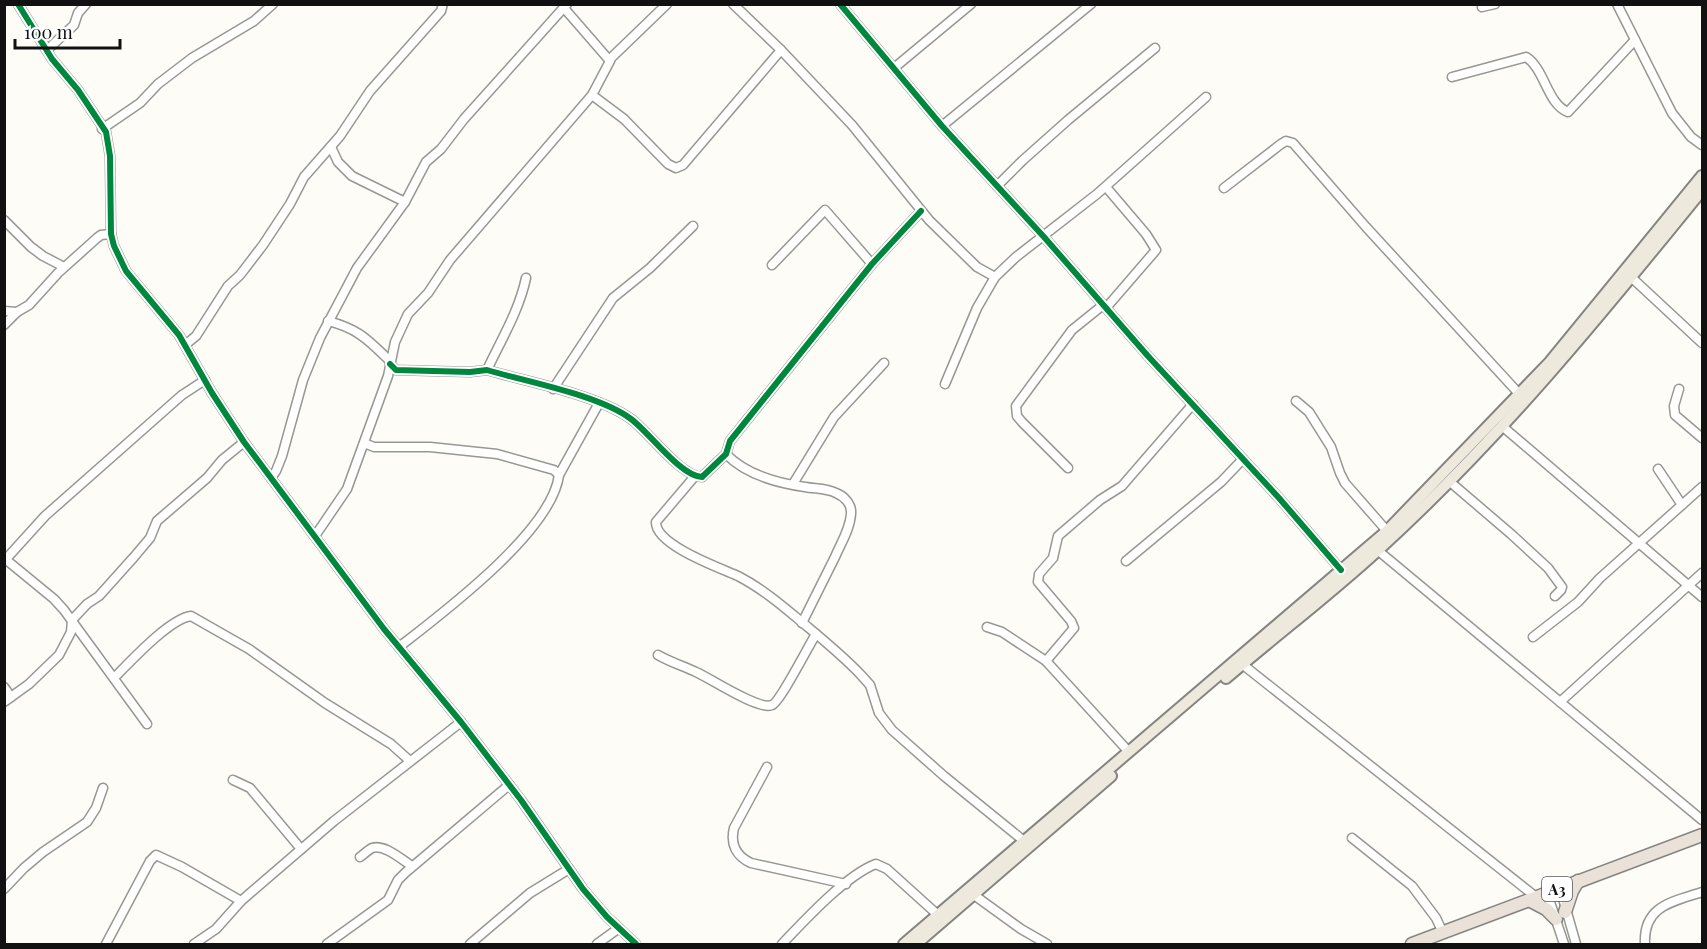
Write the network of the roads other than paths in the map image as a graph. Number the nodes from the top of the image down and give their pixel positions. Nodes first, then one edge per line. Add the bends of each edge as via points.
1 (18, 4) edge
2 (86, 4) edge
3 (273, 4) edge
4 (443, 4) edge
5 (667, 4) edge
6 (733, 4) edge
7 (840, 4) edge
8 (971, 4) edge
9 (1091, 4) edge
10 (1495, 4) edge
11 (1617, 4) edge
12 (565, 6) edge
13 (1482, 7) dead end
14 (1635, 40) junction
15 (1155, 48) dead end
16 (47, 50) junction
17 (781, 50) junction
18 (610, 59) junction
19 (894, 68) junction
20 (1452, 77) dead end
21 (592, 95) junction
22 (1206, 97) dead end
23 (942, 126) junction
24 (102, 129) junction
25 (1702, 145) edge
26 (331, 147) junction
27 (1702, 176) edge
28 (997, 186) junction
29 (1106, 187) junction
30 (1224, 188) dead end
31 (1702, 190) edge
32 (405, 202) junction
33 (921, 211) junction
34 (4, 220) edge
35 (693, 226) dead end
36 (111, 234) junction
37 (1044, 237) junction
38 (872, 264) junction
39 (772, 265) dead end
40 (64, 267) junction
41 (995, 277) junction
42 (526, 278) dead end
43 (1631, 278) junction
44 (1105, 306) junction
45 (4, 311) edge
46 (17, 312) junction
47 (328, 321) junction
48 (4, 325) edge
49 (1702, 343) edge
50 (185, 345) junction
51 (390, 363) junction
52 (884, 363) dead end
53 (487, 370) junction
54 (205, 380) junction
55 (945, 384) dead end
56 (1679, 389) dead end
57 (557, 390) junction
58 (1523, 398) junction
59 (1296, 400) dead end
60 (599, 403) junction
61 (1193, 404) junction
62 (1502, 426) junction
63 (1702, 438) edge
64 (244, 442) junction
65 (364, 443) junction
66 (726, 453) junction
67 (1243, 459) junction
68 (1068, 468) dead end
69 (1658, 469) dead end
70 (559, 475) junction
71 (695, 476) junction
72 (271, 478) junction
73 (1449, 481) junction
74 (793, 484) junction
75 (1702, 488) edge
76 (1682, 505) junction
77 (1387, 531) junction
78 (315, 536) junction
79 (1639, 543) junction
80 (1375, 547) junction
81 (5, 559) edge
82 (1126, 561) dead end
83 (1341, 570) junction
84 (1702, 573) edge
85 (1688, 585) junction
86 (1555, 596) dead end
87 (1702, 597) edge
88 (72, 620) junction
89 (802, 622) junction
90 (987, 627) dead end
91 (816, 634) junction
92 (1533, 637) dead end
93 (399, 647) junction
94 (658, 655) dead end
95 (1046, 661) junction
96 (1235, 667) junction
97 (114, 678) junction
98 (4, 687) edge
99 (8, 700) edge
100 (1560, 702) junction
101 (461, 722) junction
102 (147, 724) dead end
103 (1129, 752) junction
104 (410, 761) junction
105 (767, 767) dead end
106 (233, 780) dead end
107 (509, 785) junction
108 (104, 788) dead end
109 (1702, 820) edge
110 (1702, 835) edge
111 (1352, 838) dead end
112 (1024, 841) junction
113 (301, 849) junction
114 (360, 857) dead end
115 (412, 866) junction
116 (569, 868) junction
117 (1578, 881) junction
118 (846, 885) junction
119 (1560, 888) junction
120 (4, 889) edge
121 (1702, 892) edge
122 (974, 895) junction
123 (1537, 897) junction
124 (241, 901) junction
125 (938, 915) junction
126 (1561, 916) junction
127 (619, 928) junction
128 (1443, 933) junction
129 (1413, 944) edge
130 (106, 945) edge
131 (194, 945) edge
132 (327, 945) edge
133 (470, 945) edge
134 (597, 945) edge
135 (636, 945) edge
136 (782, 945) edge
137 (904, 945) edge
138 (916, 945) edge
139 (1047, 945) edge
140 (1564, 945) edge
141 (1576, 945) edge
142 (1645, 945) edge

1 - 16 street
2 - 16 street via 71,29
3 - 24 street via 254,21 192,58 141,103
4 - 26 street via 370,91
5 - 18 street
6 - 17 street
7 - 19 street
8 - 19 street
9 - 23 street
10 - 13 street
11 - 14 street
12 - 18 street
12 - 32 street via 426,162
14 - 20 street via 1568,112 1557,103 1526,57
14 - 25 street via 1672,113
15 - 28 street via 1068,120
16 - 24 street
17 - 21 street via 683,165 676,168
17 - 33 street via 852,125
18 - 21 street
19 - 23 street
21 - 51 street via 408,314
22 - 29 street
23 - 28 street
24 - 36 street via 110,156
26 - 32 street via 338,162 352,176
26 - 50 street via 304,177 268,236 228,286 196,336
27 - 58 main road
28 - 37 street
29 - 37 street
29 - 44 street via 1156,250
30 - 58 street via 1281,144 1293,143
31 - 43 main road
32 - 47 street via 357,268
33 - 38 street
33 - 41 street via 977,267
34 - 40 street via 31,247
35 - 57 street via 612,298 567,367
36 - 40 street via 101,235
36 - 50 street via 126,271
37 - 41 street
37 - 44 street
38 - 39 street via 825,210
38 - 66 street via 730,441
40 - 46 street
41 - 55 street via 977,308
42 - 53 street via 515,314
43 - 49 street
43 - 58 main road via 1549,376
44 - 61 street
44 - 68 street via 1067,336 1017,406 1017,416
45 - 46 street
46 - 48 street
47 - 51 street via 360,333
47 - 72 street via 303,380 286,444
50 - 54 street
51 - 53 street via 396,370
51 - 65 street
52 - 74 street via 834,417
53 - 57 street
54 - 64 street
54 - 81 street via 182,395 45,516
56 - 63 street via 1675,415
57 - 60 street
58 - 62 main road
58 - 77 main road
59 - 77 street via 1309,412 1331,447 1345,483
60 - 70 street
60 - 71 street via 632,419 668,456
61 - 67 street
61 - 95 street via 1122,486 1058,536 1057,550 1039,574 1038,582 1074,628
62 - 73 main road
62 - 79 street
64 - 72 street
64 - 88 street via 158,521 134,557
65 - 70 street via 374,447 430,447 496,454 554,470
65 - 78 street via 342,498
66 - 71 street via 702,477
66 - 74 street via 746,470
67 - 82 street
67 - 83 street
69 - 76 street
70 - 93 street via 543,513 520,543
71 - 89 street via 656,522 657,530 687,554 764,591
72 - 78 street
73 - 80 main road
73 - 86 street via 1548,568 1562,587
74 - 89 street via 836,493 851,509 845,535
75 - 76 street
76 - 79 street
77 - 80 main road
78 - 93 street
79 - 85 street
79 - 92 street via 1578,602
80 - 83 main road
80 - 96 main road
80 - 100 street
81 - 88 street via 54,599
83 - 96 main road
84 - 85 street
85 - 87 street
85 - 100 street
88 - 97 street
88 - 99 street via 71,632 59,655
89 - 91 street
90 - 95 street via 1002,632
91 - 94 street via 782,693 768,706 747,700
91 - 112 street via 870,685 877,710 892,730
93 - 101 street
95 - 103 street
96 - 103 main road
96 - 122 main road
96 - 123 street
97 - 102 street
97 - 104 street via 153,640 190,616 249,649 391,744
98 - 99 street
100 - 109 street
101 - 104 street
101 - 107 street
103 - 112 main road
104 - 113 street
105 - 118 street via 734,828 735,850 751,863
106 - 113 street via 250,788
107 - 115 street
107 - 116 street
108 - 120 street via 87,822 50,847
110 - 117 highway, A3
111 - 128 street via 1412,886
112 - 125 main road
113 - 124 street
114 - 115 street via 379,848
115 - 132 street via 398,880 388,900
116 - 127 street
116 - 133 street via 530,893
117 - 119 highway, A3
117 - 126 highway
118 - 125 street via 863,870 879,864
118 - 136 street
119 - 123 highway, A3
119 - 126 street
121 - 142 street via 1676,900 1650,916 1644,932
122 - 138 main road
122 - 139 street
123 - 126 street
123 - 126 highway via 1546,909
123 - 128 highway, A3
124 - 130 street via 156,855
124 - 131 street via 216,929
125 - 137 main road
126 - 140 street
126 - 141 street
127 - 134 street
127 - 135 street
128 - 129 highway, A3

